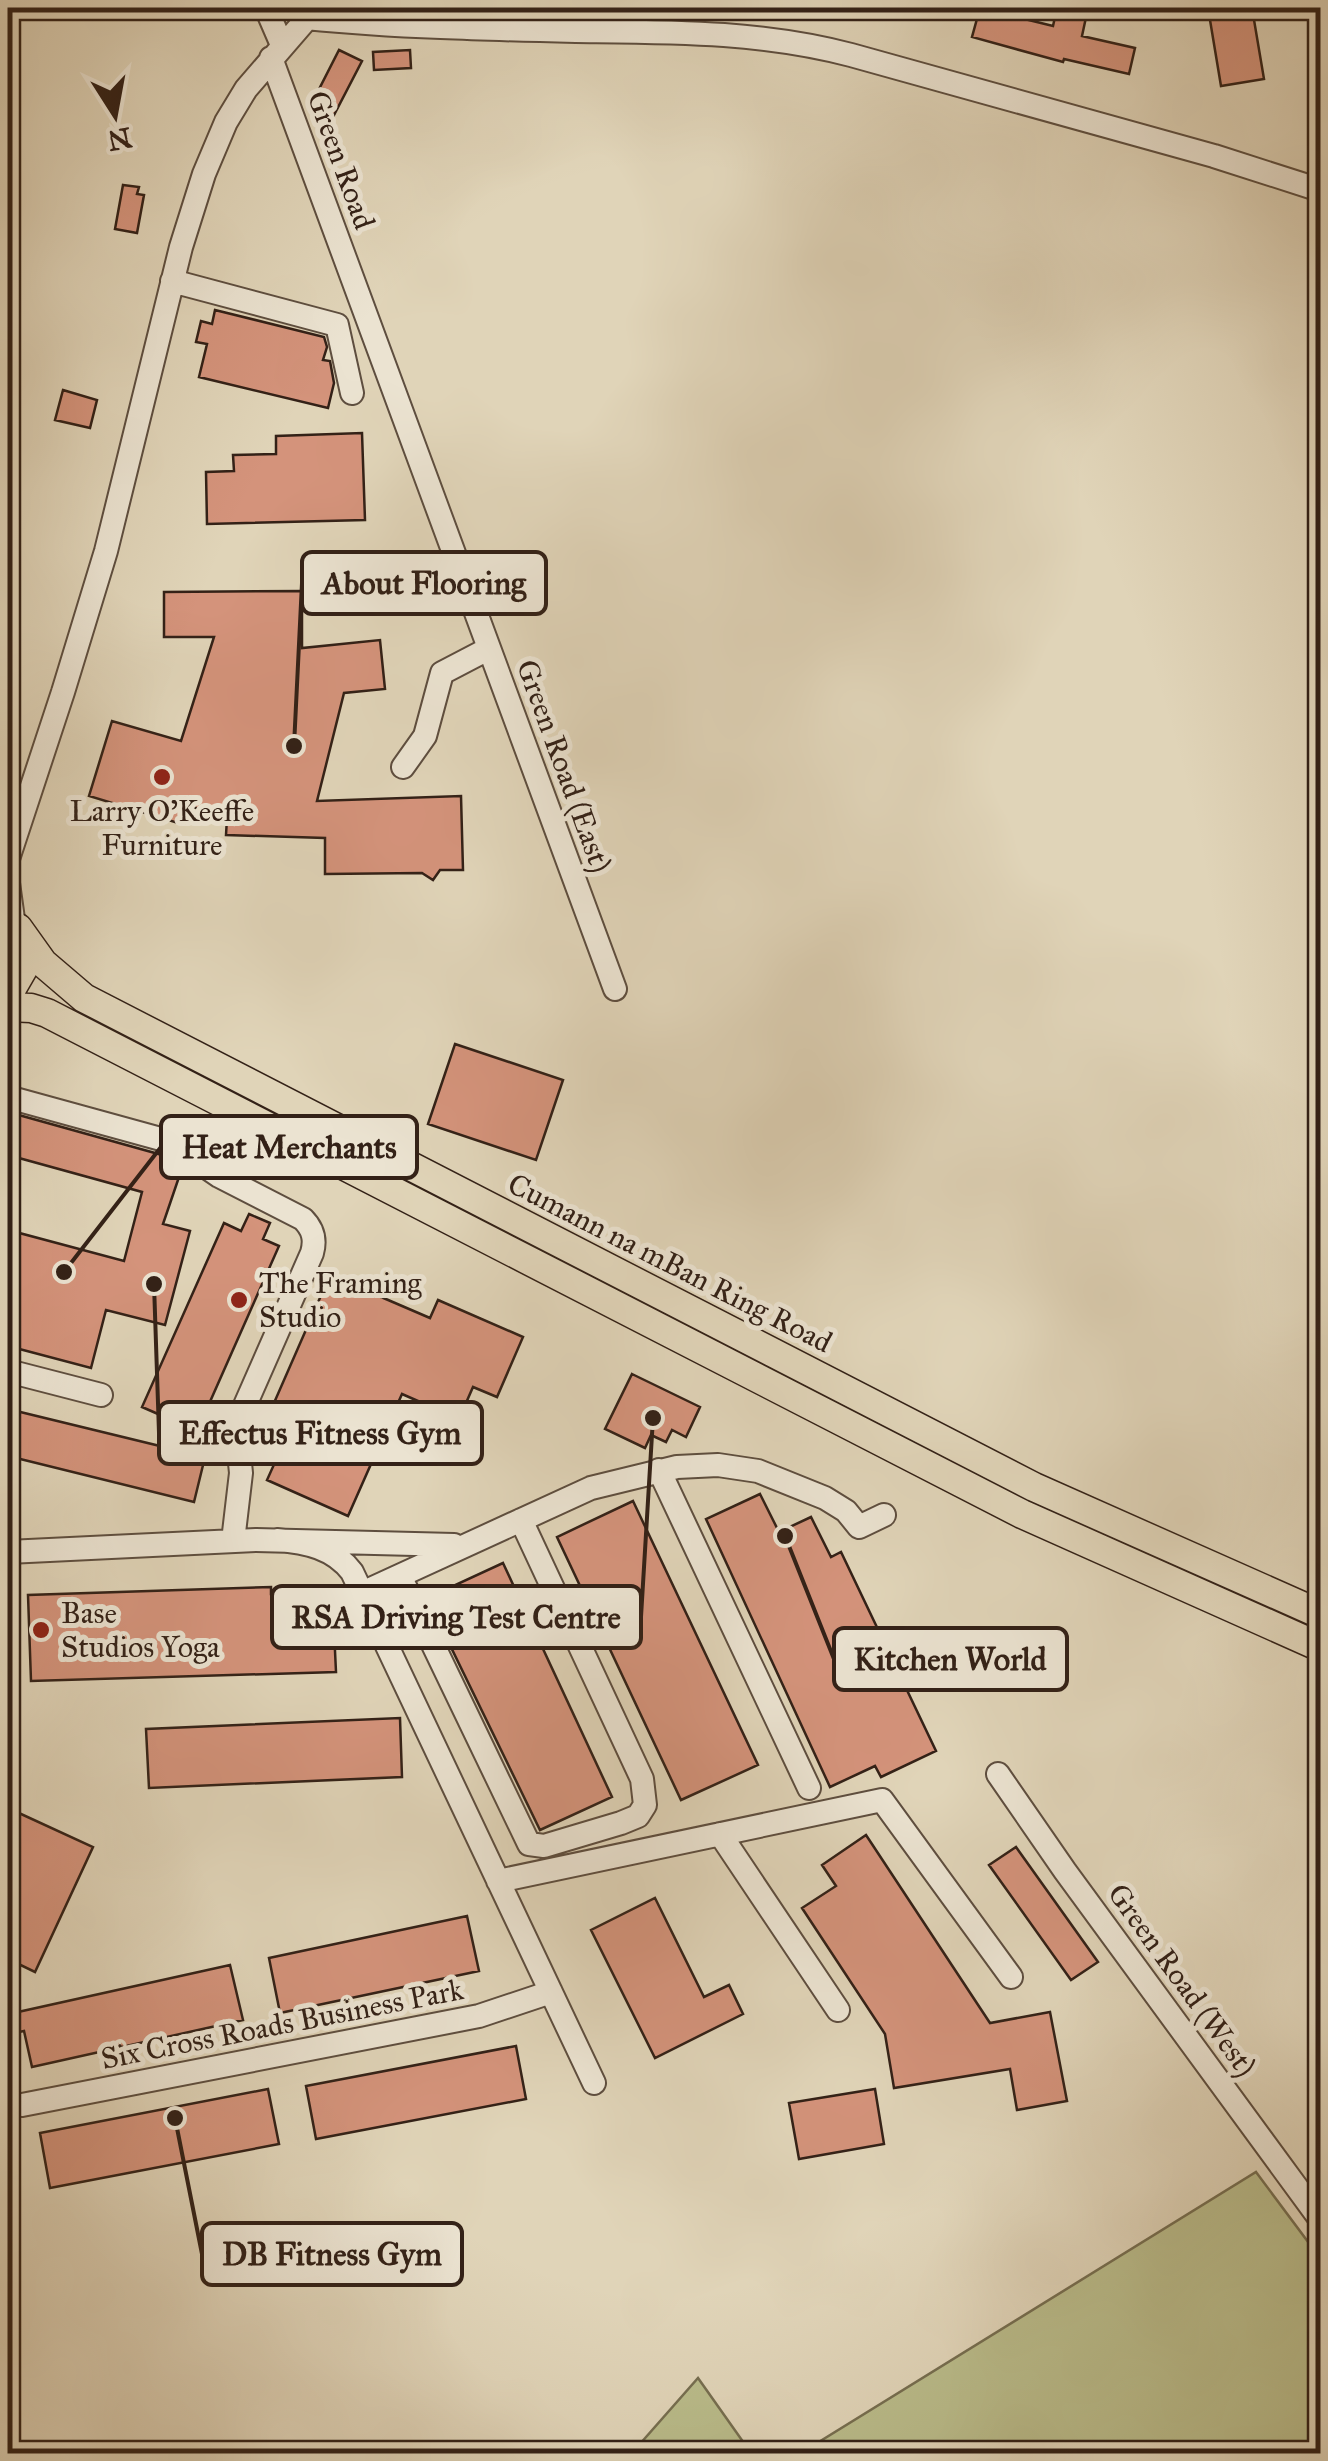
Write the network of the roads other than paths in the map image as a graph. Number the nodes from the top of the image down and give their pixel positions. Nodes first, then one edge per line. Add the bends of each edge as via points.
1 (266, 8) edge
2 (311, 13) edge
3 (276, 51) junction
4 (1320, 190) edge
5 (172, 281) junction
6 (354, 282) joint
7 (352, 393) dead end
8 (488, 650) junction
9 (403, 766) dead end
10 (10, 841) edge
11 (8, 859) edge
12 (8, 883) edge
13 (13, 920) edge
14 (615, 989) dead end
15 (8, 995) edge
16 (8, 1006) edge
17 (8, 1097) edge
18 (8, 1371) edge
19 (101, 1395) dead end
20 (659, 1470) junction
21 (884, 1515) dead end
22 (521, 1520) junction
23 (479, 1539) junction
24 (277, 1540) junction
25 (233, 1541) junction
26 (8, 1552) edge
27 (400, 1576) junction
28 (362, 1593) junction
29 (1320, 1614) edge
30 (1320, 1647) edge
31 (998, 1774) dead end
32 (809, 1788) dead end
33 (720, 1834) junction
34 (498, 1881) junction
35 (1011, 1976) dead end
36 (551, 1992) junction
37 (838, 2010) dead end
38 (594, 2082) dead end
39 (22, 2105) dead end
40 (1320, 2220) edge

1 - 3 street
2 - 3 street
2 - 4 street via 448,28 790,41
3 - 5 street via 236,104 215,146
3 - 6 street, Green Road
5 - 7 street via 337,325
5 - 10 street via 106,551
6 - 8 street, Green Road (East)
8 - 9 street via 442,673 425,736
8 - 14 street, Green Road (East)
10 - 11 street
12 - 13 street
13 - 15 main road via 24,948 23,968
13 - 29 main road, Cumann na mBan Ring Road via 66,986 168,1042 1034,1487
16 - 30 main road, Cumann na mBan Ring Road via 47,1014 1022,1514
17 - 25 street via 168,1142 311,1229 312,1253 238,1426 242,1466
18 - 19 street
20 - 21 street via 718,1465 758,1471 825,1498 859,1526
20 - 22 street via 603,1484
20 - 32 street
22 - 23 street
22 - 27 street via 642,1779 643,1809 628,1821 544,1846 528,1844
23 - 24 street via 432,1546
23 - 27 street
24 - 25 street
24 - 28 street via 338,1558
25 - 26 street
27 - 28 street
28 - 34 street
31 - 40 street, Green Road (West)
33 - 34 street
33 - 35 street via 882,1800
33 - 37 street
34 - 36 street
36 - 38 street
36 - 39 street, Six Cross Roads Business Park via 493,2012

